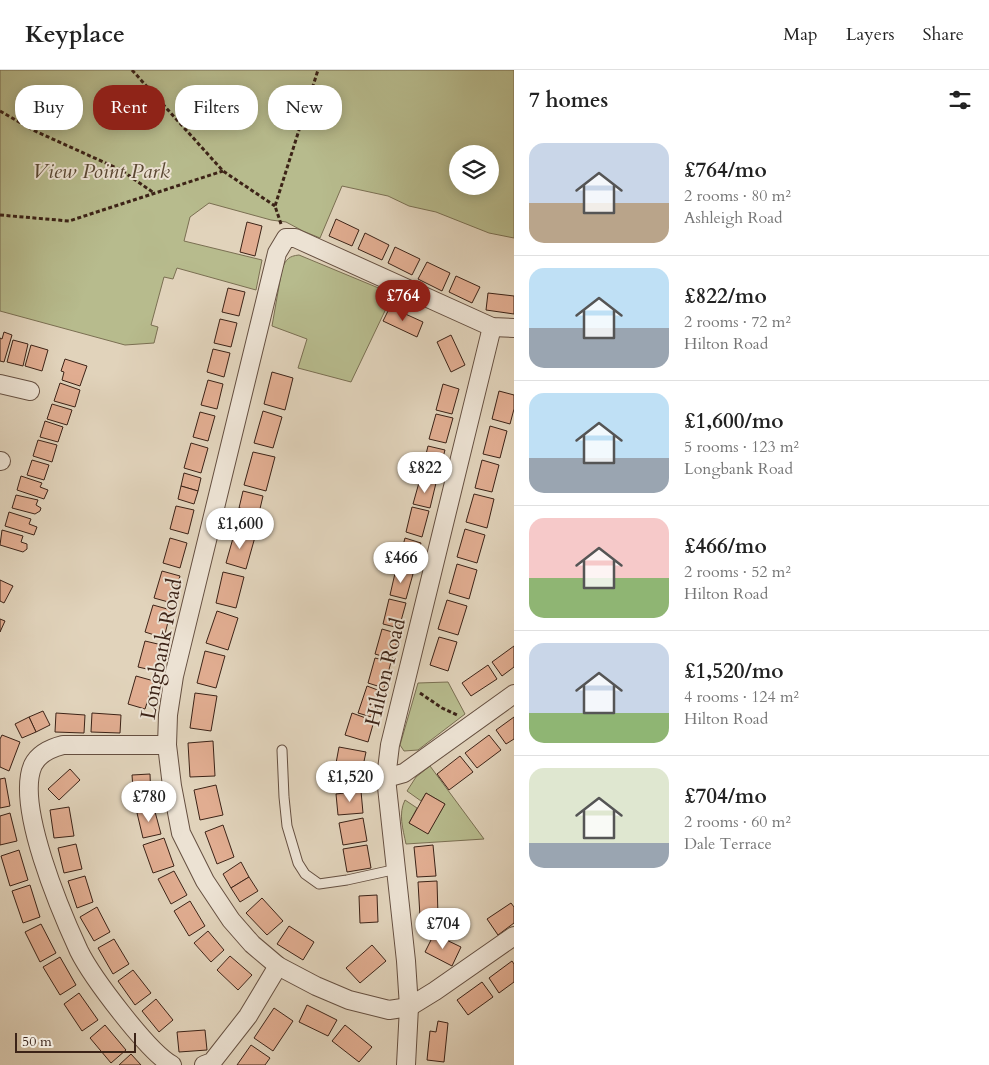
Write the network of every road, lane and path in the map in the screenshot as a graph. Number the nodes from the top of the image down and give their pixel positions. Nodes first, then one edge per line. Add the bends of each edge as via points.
1 (132, 70) edge
2 (318, 70) edge
3 (0, 111) edge
4 (223, 171) junction
5 (154, 193) junction
6 (0, 215) edge
7 (492, 327) junction
8 (514, 328) edge
9 (0, 384) edge
10 (30, 391) dead end
11 (405, 682) junction
12 (514, 694) edge
13 (474, 723) junction
14 (167, 745) junction
15 (282, 750) dead end
16 (386, 778) junction
17 (397, 869) junction
18 (514, 936) edge
19 (278, 966) junction
20 (409, 1007) junction
21 (172, 1065) edge
22 (204, 1065) edge
23 (406, 1065) edge

1 - 4 path
2 - 4 path via 275,206
3 - 5 path via 35,131 121,170
4 - 5 path
5 - 6 path via 69,221
7 - 8 street
7 - 11 street, Hilton Road
7 - 14 street, Longbank Road via 295,238 286,238 277,253 174,676
9 - 10 street
11 - 13 path via 442,708
11 - 16 street, Hilton Road via 390,744
12 - 13 street
13 - 16 street via 404,773
14 - 19 street, Longbank Road via 181,833 205,881 231,920
14 - 21 street via 63,745 49,748 33,765 28,783 33,824 55,893 80,952 122,1013
15 - 17 lane via 287,826 298,863 305,874 319,884
16 - 17 street, Hilton Road
17 - 20 street, Hilton Road
18 - 20 street
19 - 20 street, Longbank Road via 349,1000 390,1010
19 - 22 street via 248,1016 212,1062
20 - 23 street, Hilton Road

